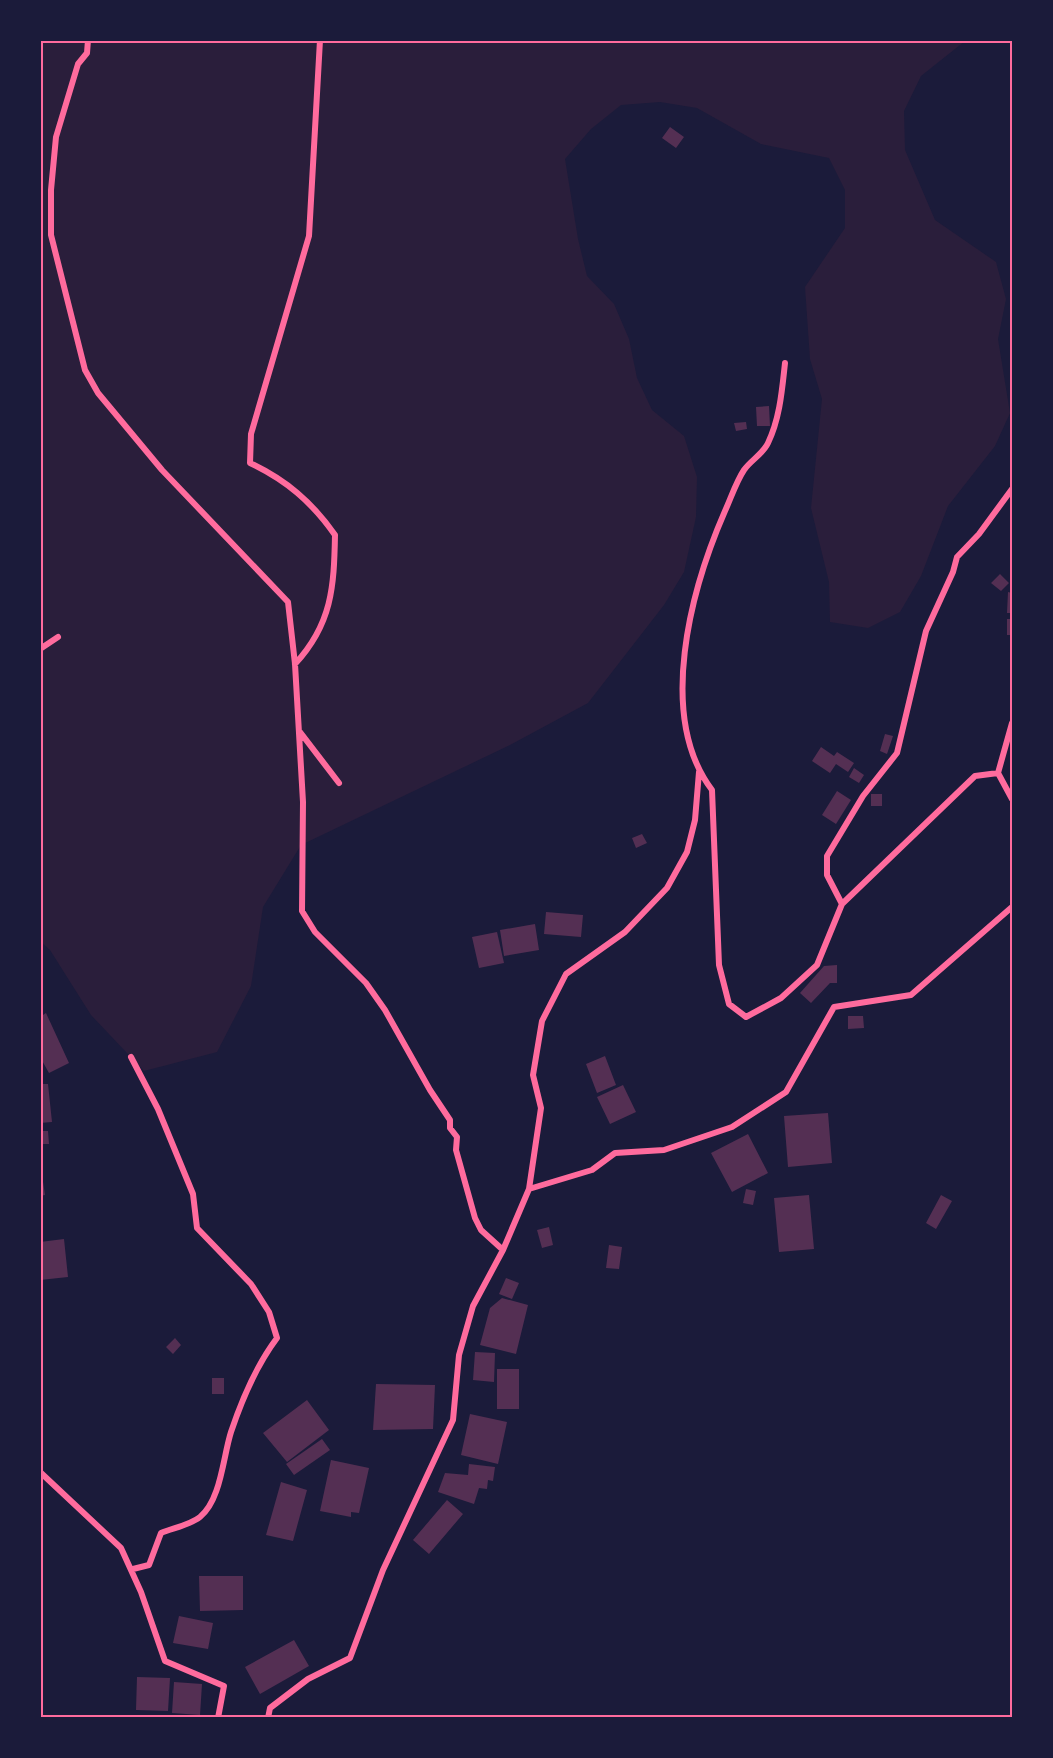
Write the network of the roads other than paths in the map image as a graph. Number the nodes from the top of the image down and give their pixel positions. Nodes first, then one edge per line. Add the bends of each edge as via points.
1 (88, 40) edge
2 (320, 40) edge
3 (785, 363) dead end
4 (1012, 489) edge
5 (58, 637) dead end
6 (40, 649) edge
7 (296, 664) junction
8 (1012, 723) edge
9 (300, 731) junction
10 (699, 772) junction
11 (998, 773) junction
12 (339, 783) dead end
13 (1012, 799) edge
14 (842, 904) junction
15 (1012, 907) edge
16 (131, 1058) dead end
17 (529, 1189) junction
18 (504, 1250) junction
19 (40, 1472) edge
20 (133, 1569) junction
21 (218, 1718) edge
22 (268, 1718) edge

1 - 7 street via 87,53 78,64 56,137 51,190 51,235 85,370 98,393 162,470 288,602
2 - 7 street via 309,236 251,434 250,463 277,476 299,493 335,535 326,620
3 - 10 street via 780,407 768,445 744,470 707,553 685,637 684,718
4 - 14 street via 957,557 926,631 897,753 863,796 827,856 827,875
5 - 6 street
7 - 9 street
8 - 11 street
9 - 12 street
9 - 18 street via 302,910 315,932 366,983 386,1010 450,1120 475,1218 481,1230
10 - 14 street via 712,790 719,965 729,1004 746,1017 781,998 817,965
10 - 17 street via 695,820 687,852 667,888 625,932 566,974 542,1020 533,1075 541,1108
11 - 13 street
11 - 14 street via 975,776
15 - 17 street via 911,994 834,1007 786,1092 732,1127 664,1150 615,1153 592,1170
16 - 20 street via 162,1117 193,1194 197,1228 251,1284 269,1312 277,1338 253,1376 230,1434 219,1481 200,1517 161,1533 149,1566
17 - 18 street
18 - 22 street via 472,1306 459,1355 453,1420 383,1570 350,1658 308,1679 270,1708
19 - 20 street via 122,1548
20 - 21 street via 165,1661 225,1686

